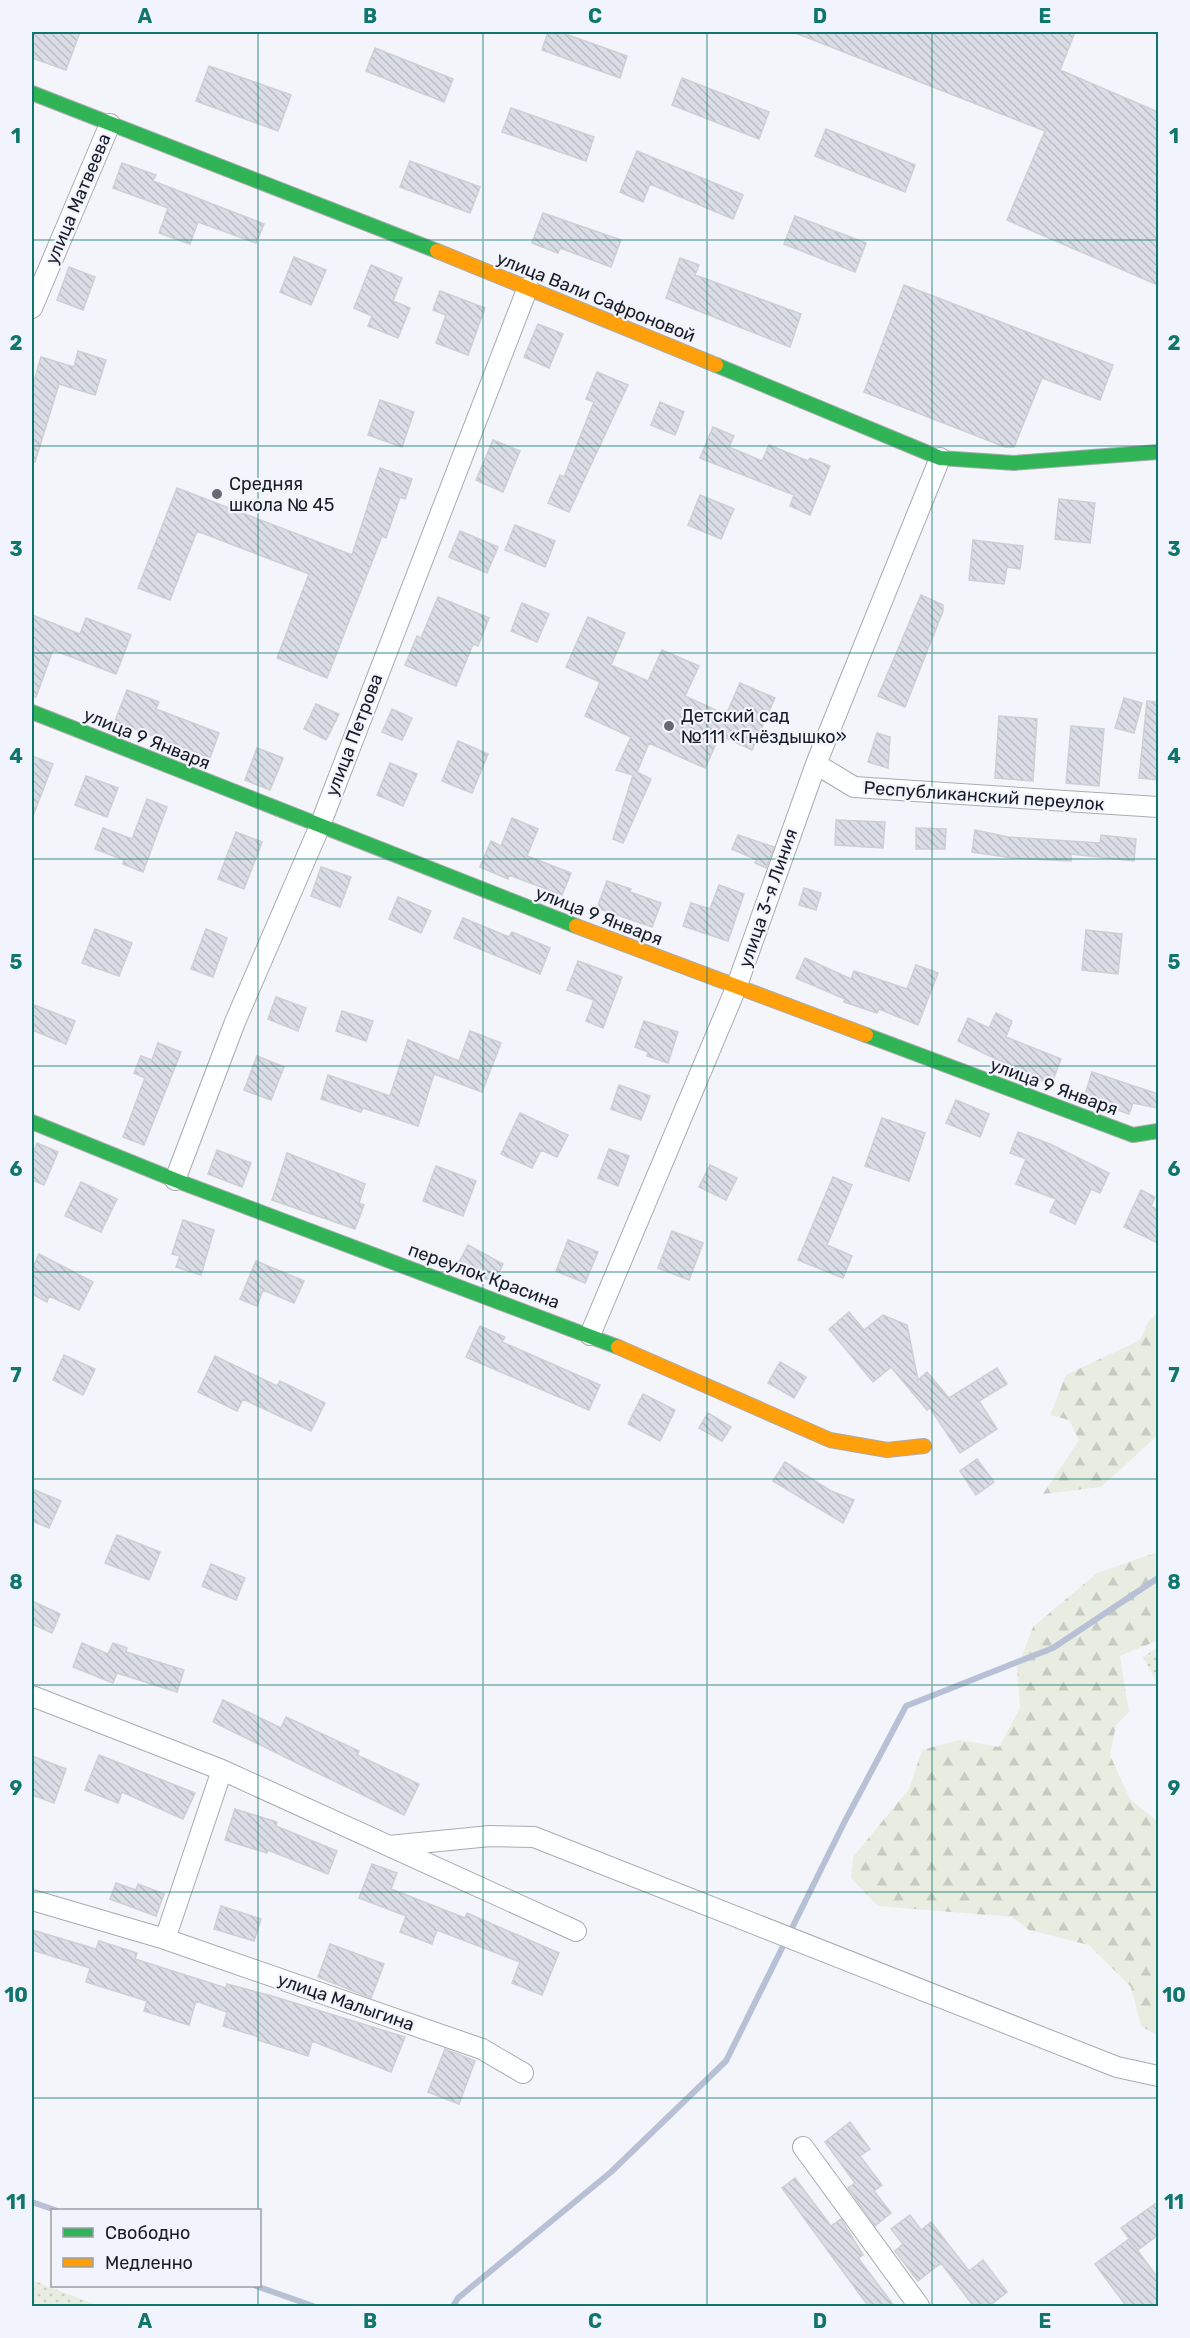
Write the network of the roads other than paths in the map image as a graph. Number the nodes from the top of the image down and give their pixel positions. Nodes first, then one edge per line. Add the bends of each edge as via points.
1 (32, 93) edge
2 (110, 124) junction
3 (528, 287) junction
4 (32, 308) edge
5 (1158, 452) edge
6 (940, 458) junction
7 (32, 712) edge
8 (816, 764) junction
9 (1158, 807) edge
10 (319, 828) junction
11 (736, 988) junction
12 (32, 1122) edge
13 (1158, 1131) edge
14 (175, 1180) junction
15 (590, 1335) junction
16 (924, 1446) dead end
17 (32, 1696) edge
18 (222, 1770) junction
19 (389, 1846) junction
20 (32, 1900) edge
21 (576, 1931) dead end
22 (165, 1938) junction
23 (524, 2073) dead end
24 (1158, 2076) edge
25 (803, 2146) dead end
26 (919, 2307) edge

1 - 2 street, улица Вали Сафроновой
2 - 3 street, улица Вали Сафроновой
2 - 4 street, улица Матвеева
3 - 6 street, улица Вали Сафроновой
3 - 10 street, улица Петрова
5 - 6 street, улица Вали Сафроновой via 1014,463
6 - 8 street, улица 3-я Линия
7 - 10 street, улица 9 Января
8 - 9 street, Республиканский переулок via 854,787
8 - 11 street, улица 3-я Линия
10 - 11 street, улица 9 Января
10 - 14 street, улица Петрова via 235,1022
11 - 13 street, улица 9 Января via 1133,1135
11 - 15 street, улица 3-я Линия
12 - 14 street, переулок Красина
14 - 15 street, переулок Красина
15 - 16 street, переулок Красина via 830,1440 887,1450
17 - 18 street
18 - 19 street
18 - 22 street
19 - 21 street
19 - 24 street via 490,1836 534,1836 1117,2067
20 - 22 street, улица Малыгина
22 - 23 street, улица Малыгина via 482,2049
25 - 26 street

